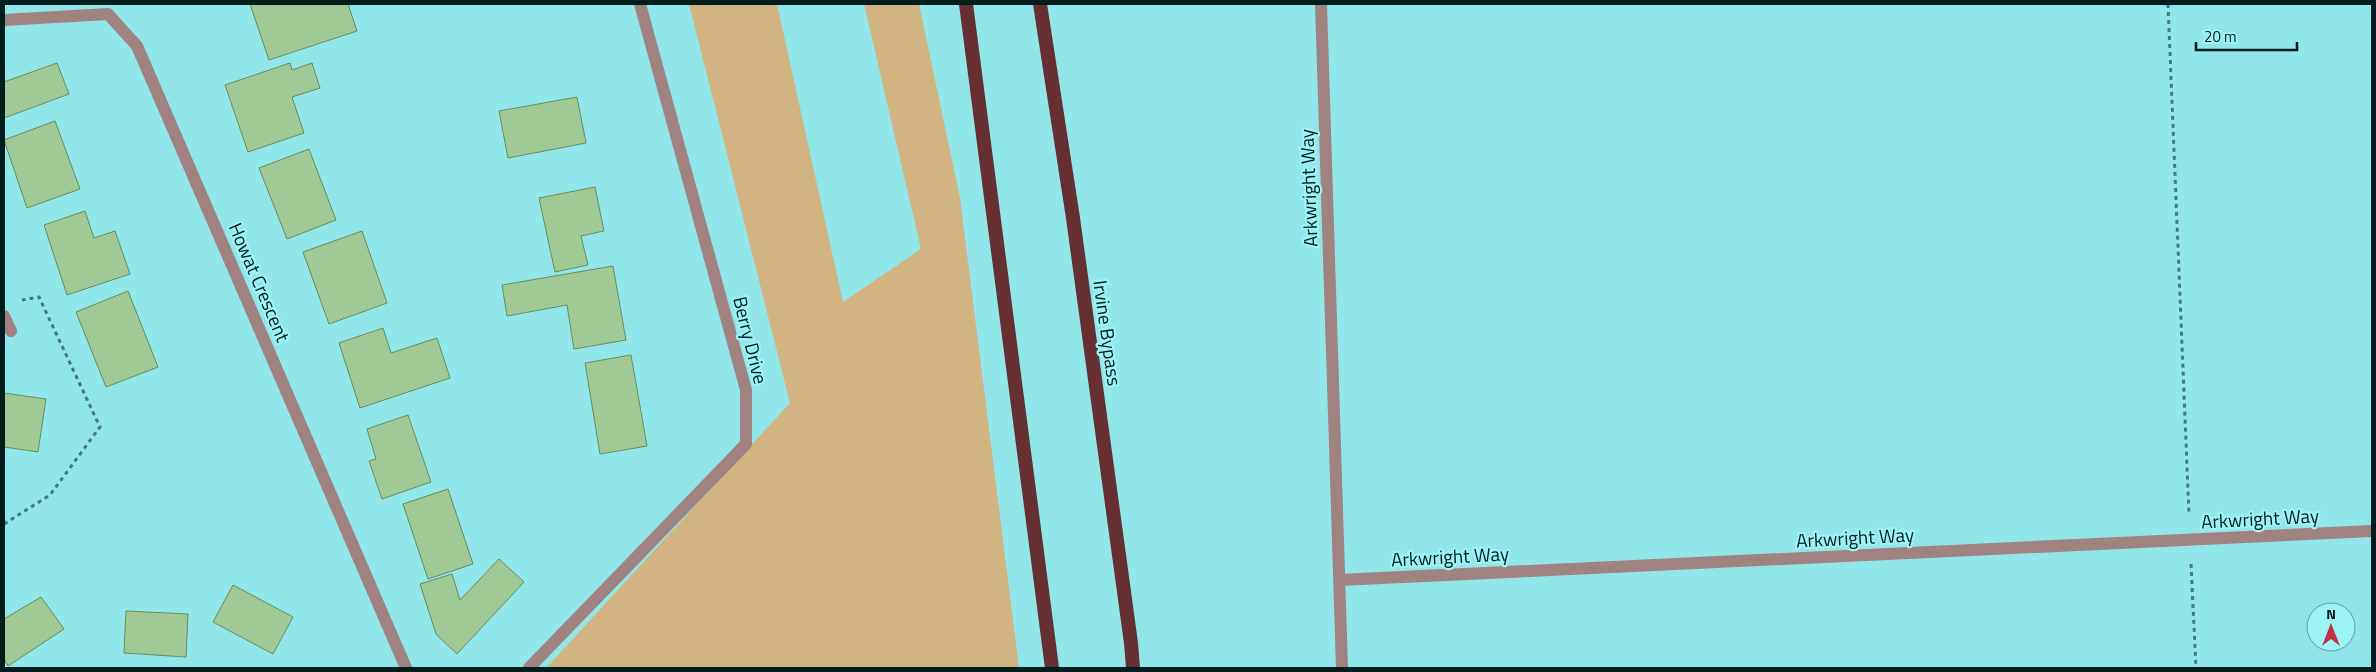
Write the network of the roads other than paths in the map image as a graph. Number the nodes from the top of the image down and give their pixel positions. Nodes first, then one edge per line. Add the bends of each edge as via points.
1 (640, 4) edge
2 (966, 4) edge
3 (1040, 4) edge
4 (1321, 4) edge
5 (4, 20) edge
6 (4, 316) edge
7 (11, 331) dead end
8 (2372, 531) edge
9 (1340, 580) junction
10 (406, 668) edge
11 (529, 668) edge
12 (1052, 668) edge
13 (1133, 668) edge
14 (1342, 668) edge

1 - 11 street, Berry Drive via 746,390 746,444
2 - 12 highway
3 - 13 highway, Irvine Bypass via 1073,218
4 - 9 street, Arkwright Way
5 - 10 street, Howat Crescent via 108,14 137,46
6 - 7 street
8 - 9 street, Arkwright Way
9 - 14 street, Arkwright Way

